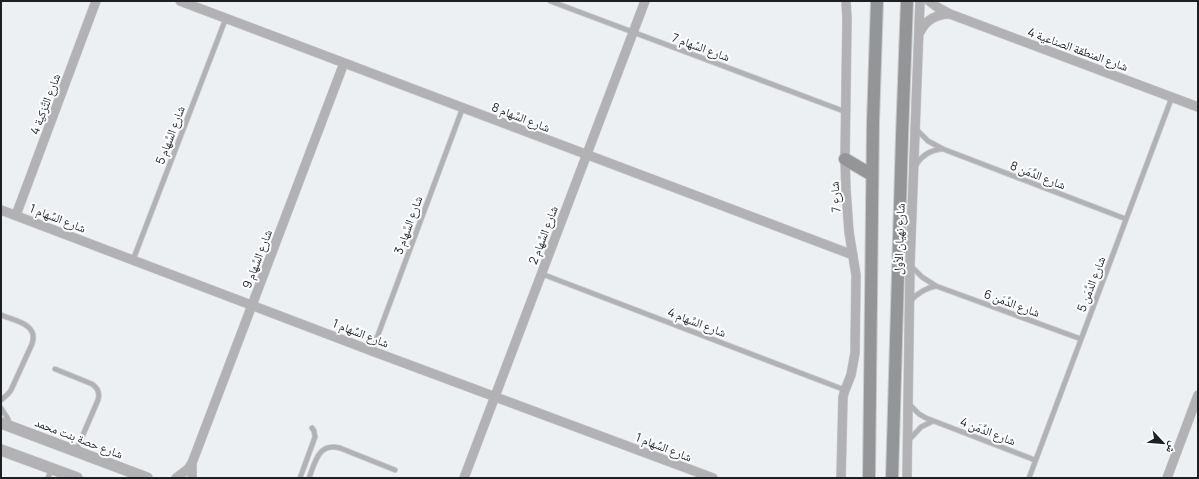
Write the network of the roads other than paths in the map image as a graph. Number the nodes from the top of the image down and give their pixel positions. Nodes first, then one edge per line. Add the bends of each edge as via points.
1 (96, 1) edge
2 (180, 1) edge
3 (550, 1) edge
4 (645, 1) edge
5 (846, 1) edge
6 (877, 1) edge
7 (907, 1) edge
8 (920, 1) edge
9 (929, 1) edge
10 (950, 14) junction
11 (226, 18) junction
12 (633, 32) junction
13 (919, 33) junction
14 (344, 63) junction
15 (1172, 97) junction
16 (463, 107) junction
17 (1198, 107) edge
18 (846, 112) junction
19 (916, 129) junction
20 (942, 149) junction
21 (587, 154) junction
22 (845, 159) junction
23 (914, 169) junction
24 (872, 175) junction
25 (1, 210) edge
26 (16, 216) junction
27 (1126, 219) junction
28 (853, 255) junction
29 (133, 260) junction
30 (910, 265) junction
31 (542, 274) junction
32 (936, 286) junction
33 (910, 301) junction
34 (252, 304) junction
35 (1, 315) edge
36 (1081, 339) junction
37 (372, 350) junction
38 (55, 369) dead end
39 (845, 390) junction
40 (1198, 395) edge
41 (495, 396) junction
42 (1, 400) edge
43 (908, 403) junction
44 (1, 408) edge
45 (933, 421) junction
46 (5, 424) edge
47 (312, 428) dead end
48 (908, 443) junction
49 (1, 450) edge
50 (76, 451) junction
51 (1035, 460) junction
52 (192, 464) junction
53 (395, 470) dead end
54 (50, 473) edge
55 (74, 478) edge
56 (147, 478) edge
57 (176, 478) edge
58 (192, 478) edge
59 (300, 478) edge
60 (309, 478) edge
61 (464, 478) edge
62 (713, 478) edge
63 (841, 478) edge
64 (869, 478) edge
65 (892, 478) edge
66 (907, 478) edge
67 (1028, 478) edge
68 (1167, 478) edge

1 - 26 street, شارع التَّزكية 4
2 - 11 street, شارع السِّهام 8
3 - 12 lane, شارع السِّهام 7
4 - 12 street, شارع السِّهام 2
5 - 18 street, شارع 7
6 - 24 main road
7 - 65 main road, شارع نهيان الأول
8 - 13 street
9 - 10 street, شارع المنطقة الصناعية 4
10 - 13 street via 934,17
10 - 15 street, شارع المنطقة الصناعية 4
11 - 14 street, شارع السِّهام 8
11 - 29 lane, شارع السِّهام 5
12 - 18 lane, شارع السِّهام 7
12 - 21 street, شارع السِّهام 2
13 - 19 street
14 - 16 street, شارع السِّهام 8
14 - 34 street, شارع السِّهام 9
15 - 17 street, شارع المنطقة الصناعية 4
15 - 27 lane, شارع الدِّمَن 5
16 - 21 street, شارع السِّهام 8
16 - 37 lane, شارع السِّهام 3
18 - 22 street, شارع 7
19 - 20 lane, شارع الدِّمَن 8 via 928,141
19 - 23 street
20 - 23 lane via 923,156
20 - 27 lane, شارع الدِّمَن 8
21 - 28 street, شارع السِّهام 8
21 - 31 street, شارع السِّهام 2
22 - 24 main road
22 - 28 street, شارع 7 via 847,209
23 - 30 street
24 - 64 main road
25 - 26 street, شارع السِّهام 1
26 - 29 street, شارع السِّهام 1
27 - 36 lane, شارع الدِّمَن 5
28 - 39 street, شارع 7 via 856,275 855,353
29 - 34 street, شارع السِّهام 1
30 - 32 lane, شارع الدِّمَن 6
30 - 33 street
31 - 39 lane, شارع السِّهام 4
31 - 41 street, شارع السِّهام 2
32 - 33 lane via 919,293
32 - 36 lane, شارع الدِّمَن 6
33 - 43 street
34 - 37 street, شارع السِّهام 1
34 - 52 street, شارع السِّهام 9
35 - 42 lane via 27,326 34,337 11,390
36 - 51 lane, شارع الدِّمَن 5
37 - 41 street, شارع السِّهام 1
38 - 50 lane via 92,384 99,391 98,400
39 - 63 street, شارع 7 via 842,403
40 - 68 street
41 - 61 street, شارع السِّهام 2
41 - 62 street, شارع السِّهام 1
43 - 45 lane, شارع الدِّمَن 4 via 919,414
43 - 48 street
44 - 46 lane via 8,419
45 - 48 lane via 921,427
45 - 51 lane, شارع الدِّمَن 4
46 - 50 street, شارع حصة بنت محمد
47 - 59 lane via 315,437
48 - 66 street
49 - 54 street
50 - 56 street, شارع حصة بنت محمد
51 - 67 lane, شارع الدِّمَن 5
52 - 57 street, شارع السِّهام 9
52 - 58 street, شارع السِّهام 9
53 - 60 lane via 332,447 325,448 319,453
54 - 55 street

